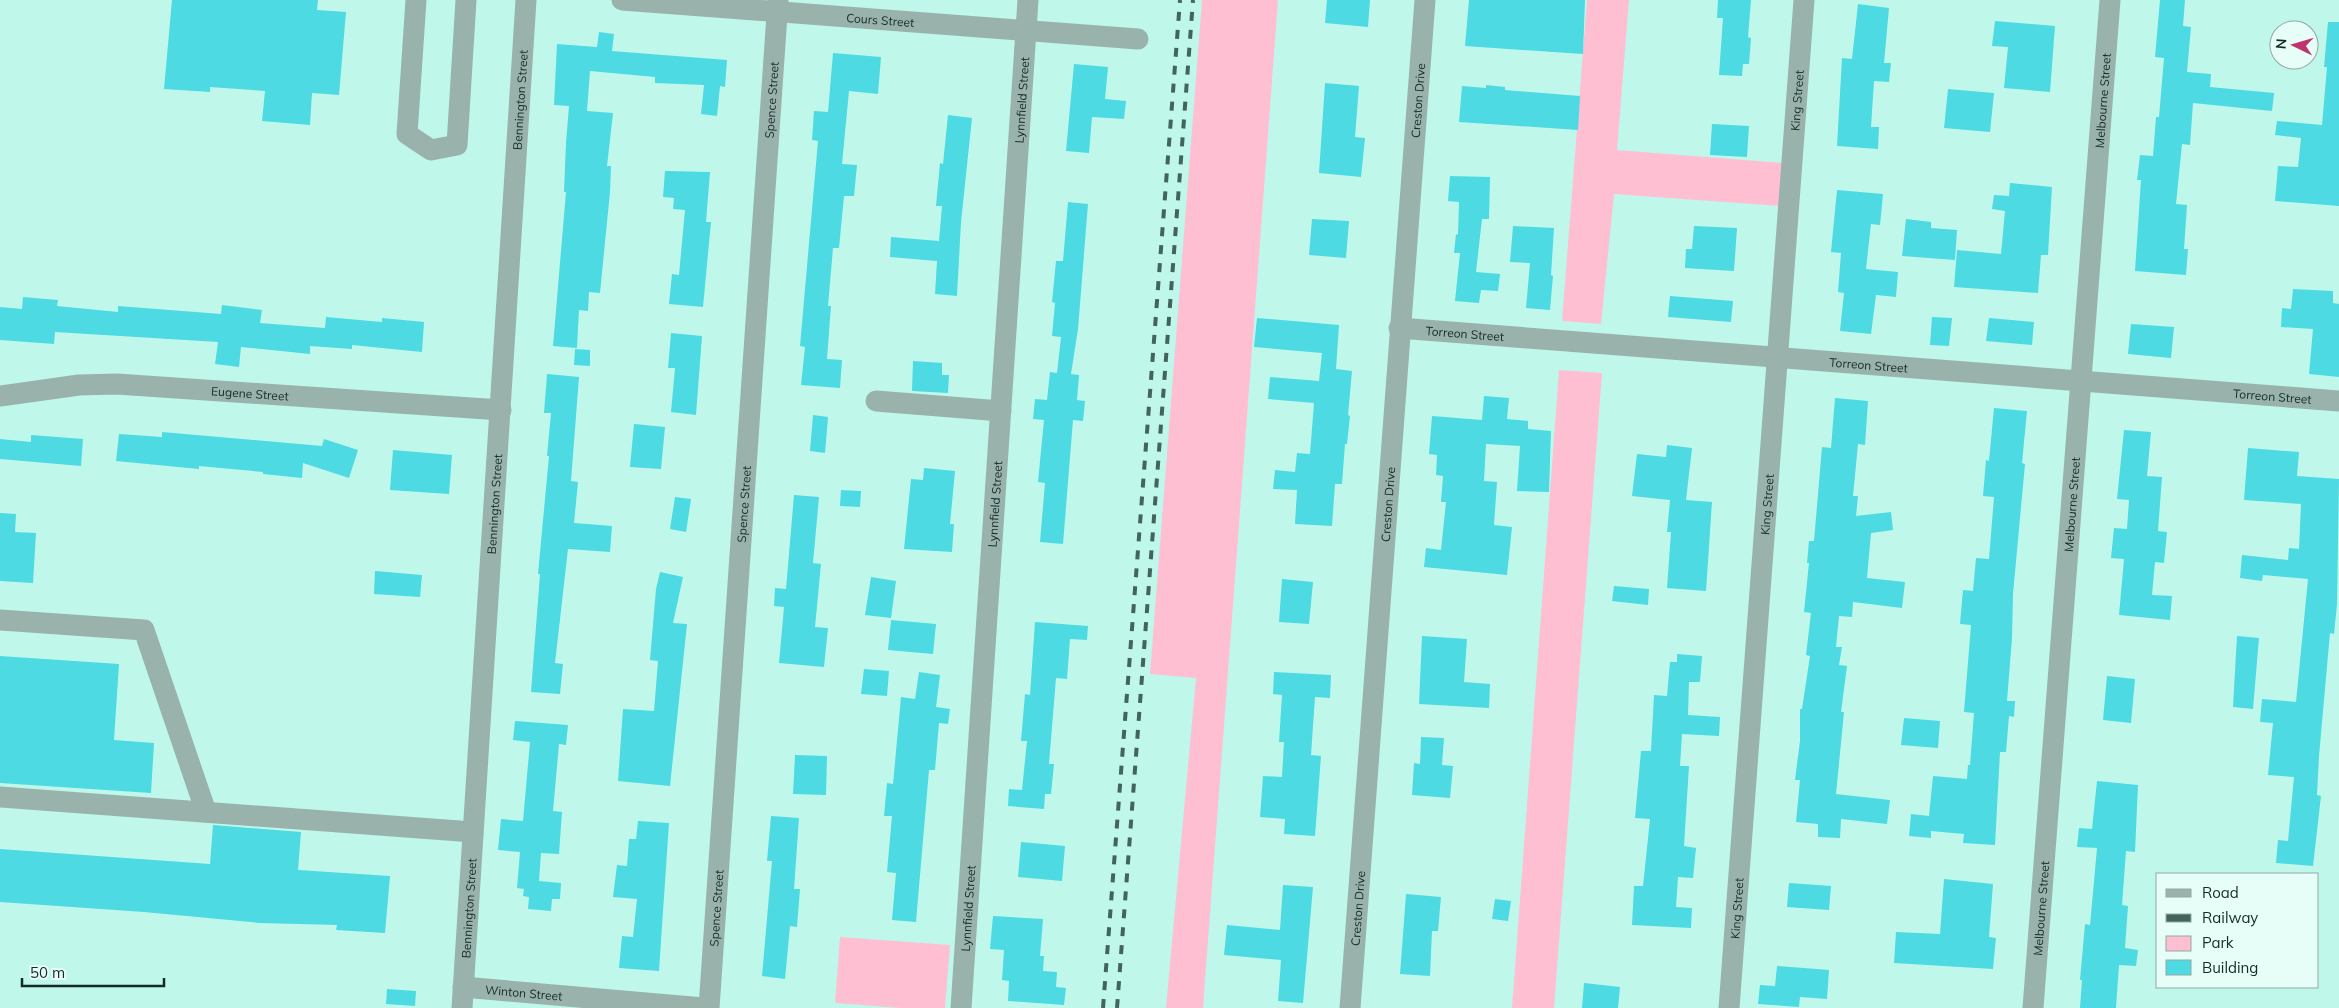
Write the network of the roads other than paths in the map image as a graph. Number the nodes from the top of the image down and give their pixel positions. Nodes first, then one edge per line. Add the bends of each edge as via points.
1 (416, 0) edge
2 (466, 0) edge
3 (526, 0) edge
4 (622, 0) edge
5 (1028, 0) edge
6 (1425, 0) edge
7 (1804, 0) edge
8 (2110, 0) edge
9 (778, 6) edge
10 (1025, 31) junction
11 (1138, 39) dead end
12 (1399, 328) junction
13 (1778, 357) junction
14 (2080, 380) junction
15 (0, 396) edge
16 (876, 401) dead end
17 (2339, 401) edge
18 (501, 410) junction
19 (1001, 411) junction
20 (0, 620) edge
21 (0, 796) edge
22 (206, 812) junction
23 (473, 832) junction
24 (462, 998) edge
25 (704, 1008) edge
26 (709, 1008) edge
27 (961, 1008) edge
28 (1350, 1008) edge
29 (1729, 1008) edge
30 (2034, 1008) edge

1 - 2 street via 407,134 431,150 457,145
3 - 18 street, Bennington Street
4 - 9 street, Cours Street
5 - 10 street, Lynnfield Street
6 - 12 street, Creston Drive
7 - 13 street, King Street
8 - 14 street, Melbourne Street
9 - 10 street, Cours Street
9 - 26 street, Spence Street
10 - 11 street, Cours Street
10 - 19 street, Lynnfield Street
12 - 13 street, Torreon Street
12 - 28 street, Creston Drive
13 - 14 street, Torreon Street
13 - 29 street, King Street
14 - 17 street, Torreon Street
14 - 30 street, Melbourne Street
15 - 18 street, Eugene Street via 80,385 117,384
16 - 19 street
18 - 23 street, Bennington Street
19 - 27 street, Lynnfield Street
20 - 22 street via 144,630
21 - 22 street
22 - 23 street
23 - 24 street, Bennington Street
24 - 25 street, Winton Street

